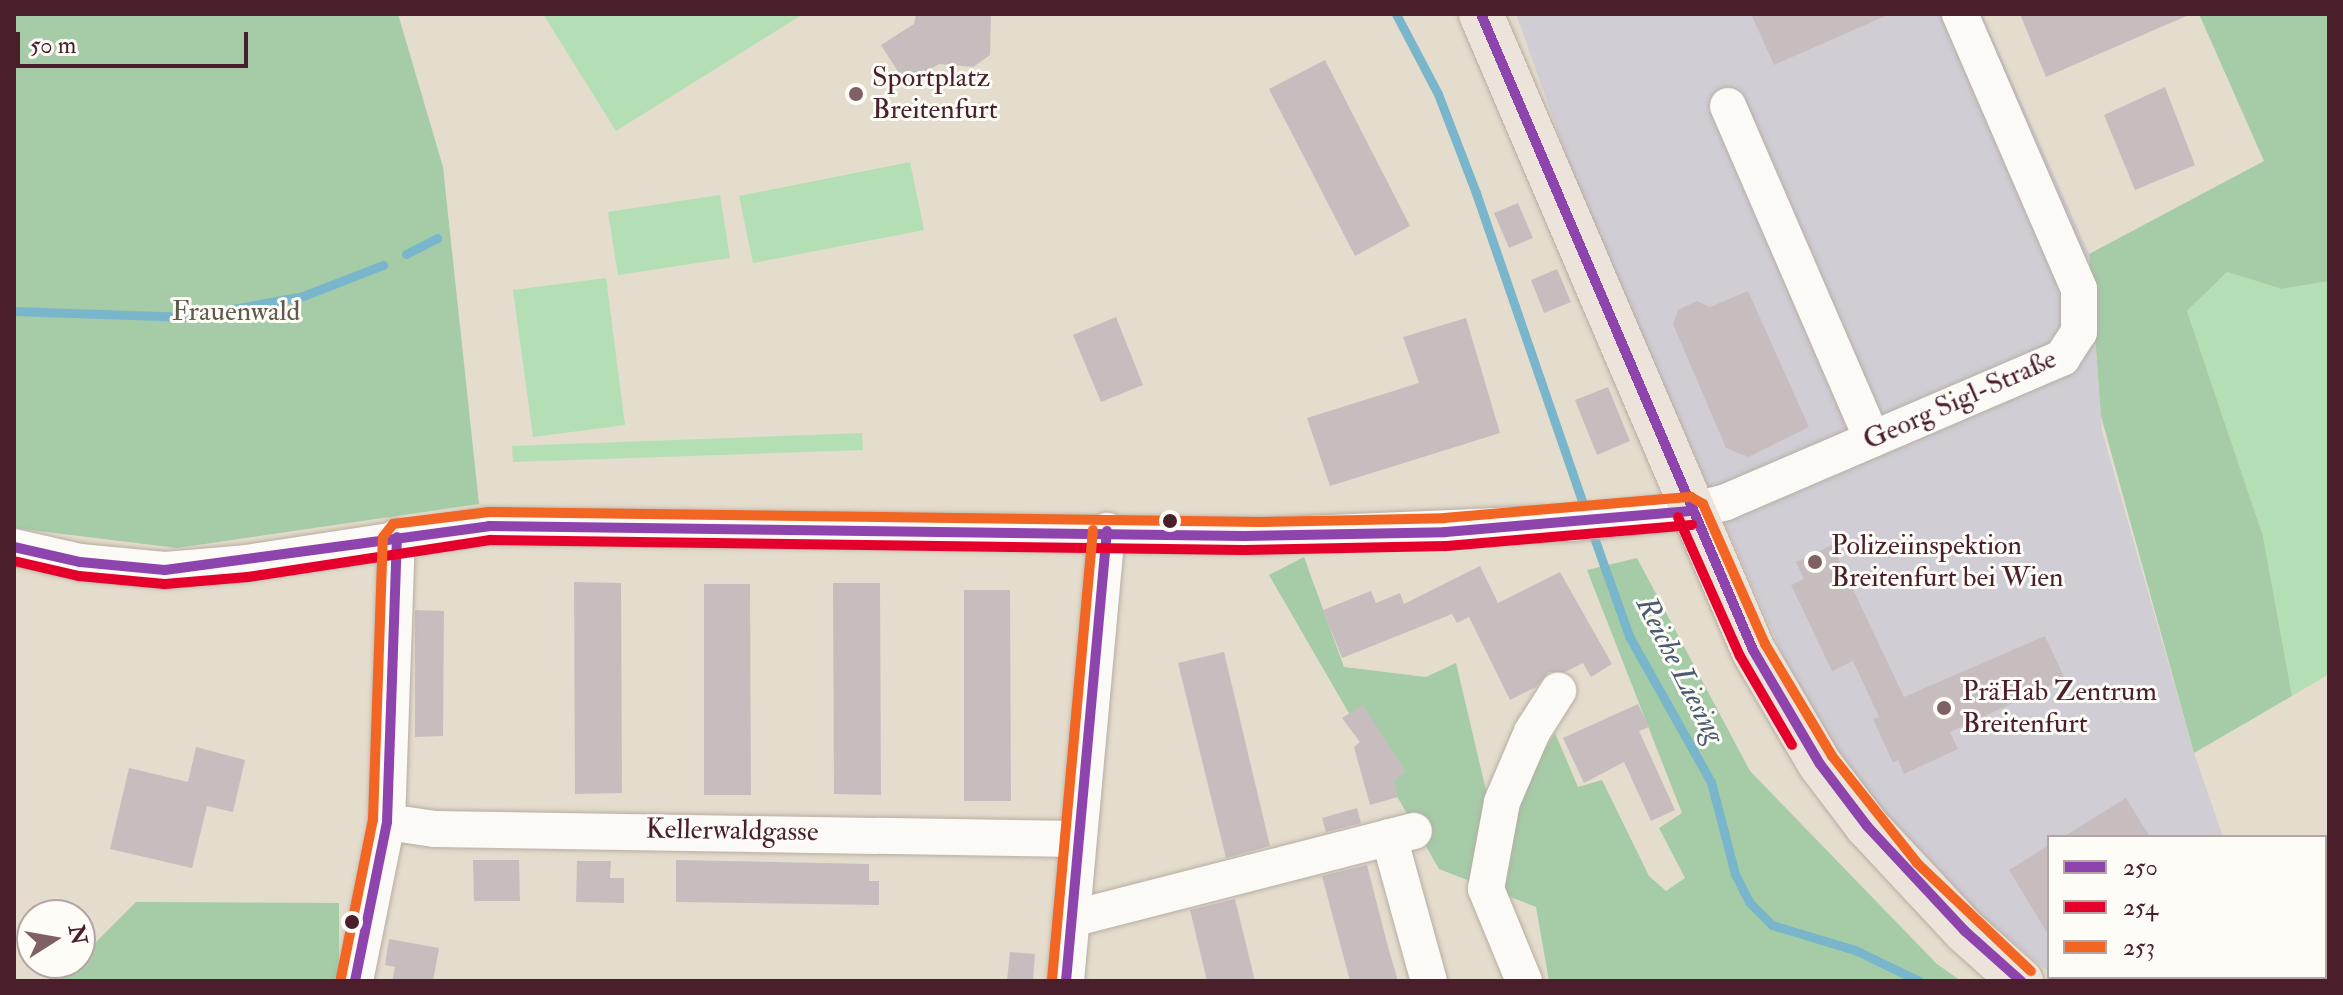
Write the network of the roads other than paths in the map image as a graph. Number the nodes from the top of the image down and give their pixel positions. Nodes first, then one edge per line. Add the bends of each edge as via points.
1 (1481, 14) edge
2 (1960, 14) edge
3 (1728, 106) dead end
4 (1872, 439) junction
5 (1691, 511) junction
6 (1107, 531) junction
7 (397, 537) junction
8 (14, 547) edge
9 (1558, 691) dead end
10 (387, 822) junction
11 (1077, 839) junction
12 (1071, 919) junction
13 (355, 981) edge
14 (1066, 981) edge
15 (1429, 981) edge
16 (1524, 981) edge
17 (2021, 981) edge

1 - 5 main road
2 - 4 street, Georg Sigl-Straße via 2079,289 2079,332 2062,358
3 - 4 street
4 - 5 street, Georg Sigl-Straße via 1726,502
5 - 6 street, Georg Sigl-Straße via 1570,523 1244,536
5 - 17 main road via 1753,650 1820,764 1907,872
6 - 7 street, Georg Sigl-Straße via 489,526
6 - 11 street
7 - 8 street, Georg Sigl-Straße via 246,563 165,570 80,562
7 - 10 street
9 - 16 street via 1532,732 1502,802 1486,889
10 - 11 street, Kellerwaldgasse via 435,829
10 - 13 street
11 - 12 street
12 - 14 street
12 - 15 street via 1402,834

